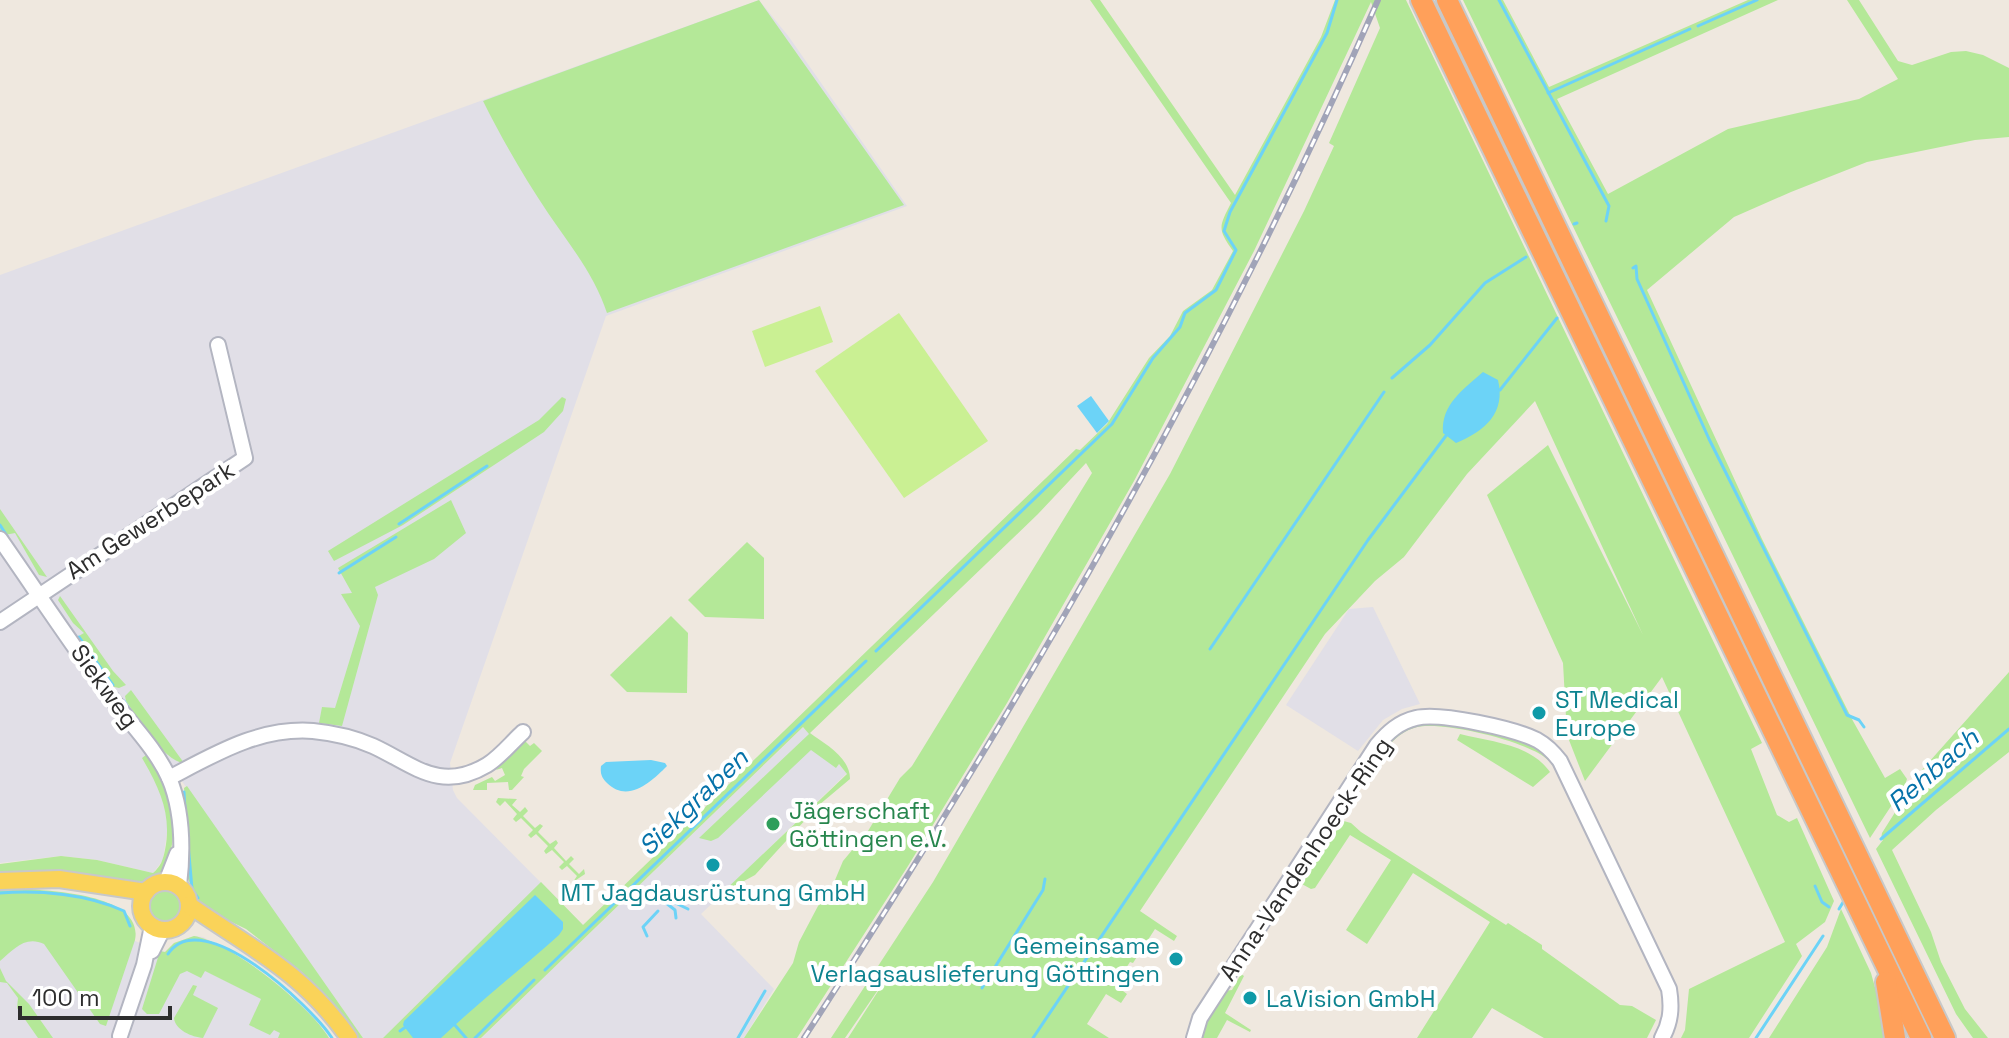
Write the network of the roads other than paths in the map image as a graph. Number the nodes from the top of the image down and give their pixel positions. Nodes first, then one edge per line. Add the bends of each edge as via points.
1 (1421, 0) edge
2 (1447, 0) edge
3 (218, 345) dead end
4 (0, 539) edge
5 (40, 595) junction
6 (0, 622) edge
7 (523, 732) dead end
8 (169, 778) junction
9 (0, 881) edge
10 (173, 884) junction
11 (144, 899) junction
12 (186, 913) junction
13 (158, 928) junction
14 (1882, 958) junction
15 (1940, 1029) edge
16 (120, 1036) dead end
17 (349, 1038) edge
18 (1194, 1038) edge
19 (1662, 1038) edge
20 (1895, 1038) edge
21 (1921, 1038) edge
22 (1957, 1038) edge

1 - 14 highway
2 - 15 highway
3 - 5 street, Am Gewerbepark via 245,458
4 - 5 street, Siekweg
5 - 6 street
5 - 8 street, Siekweg
7 - 8 street via 486,765 455,777 427,774 359,741 305,731 243,741
8 - 10 street, Siekweg via 180,846
9 - 11 main road via 59,879
10 - 11 main road via 155,884
10 - 12 main road via 186,895
11 - 13 main road via 144,917
12 - 13 main road via 175,928
12 - 17 main road via 223,928 277,962
13 - 16 street
14 - 20 highway
14 - 21 highway
15 - 22 highway
18 - 19 street, Anna-Vandenhoeck-Ring via 1200,1018 1377,745 1402,723 1437,716 1537,740 1560,761 1663,971 1672,1005

